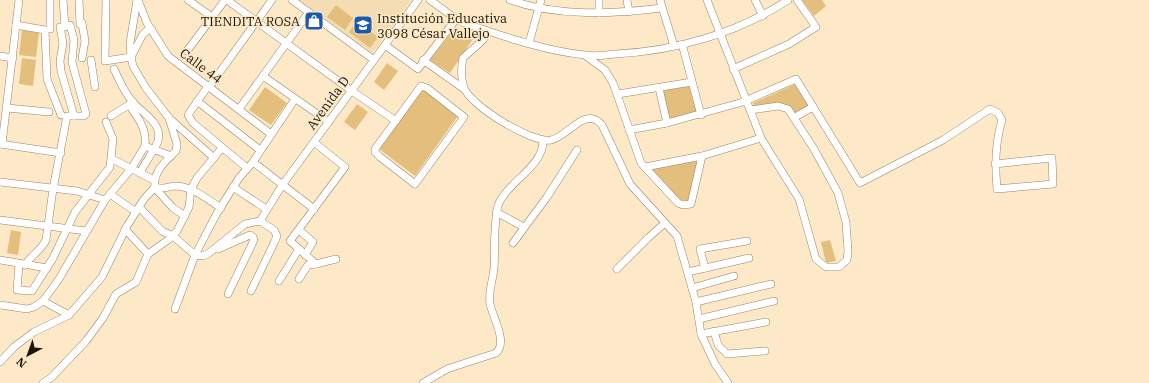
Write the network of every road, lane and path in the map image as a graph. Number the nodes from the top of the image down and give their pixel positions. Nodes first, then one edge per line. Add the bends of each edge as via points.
1 (19, 0) edge
2 (50, 0) edge
3 (63, 0) edge
4 (79, 0) edge
5 (106, 0) edge
6 (138, 0) edge
7 (188, 0) edge
8 (226, 0) edge
9 (272, 0) edge
10 (292, 0) edge
11 (418, 0) edge
12 (430, 0) edge
13 (510, 0) edge
14 (541, 0) edge
15 (599, 0) edge
16 (627, 0) edge
17 (660, 0) edge
18 (707, 0) edge
19 (755, 0) edge
20 (788, 0) edge
21 (797, 0) edge
22 (539, 8) junction
23 (662, 8) junction
24 (309, 12) junction
25 (629, 12) junction
26 (599, 13) junction
27 (762, 16) junction
28 (212, 17) junction
29 (456, 19) junction
30 (256, 21) junction
31 (16, 25) junction
32 (65, 26) junction
33 (50, 29) dead end
34 (152, 30) junction
35 (488, 31) junction
36 (720, 34) junction
37 (529, 43) junction
38 (287, 44) junction
39 (682, 44) junction
40 (385, 45) junction
41 (674, 46) junction
42 (187, 51) dead end
43 (0, 56) edge
44 (586, 56) junction
45 (131, 57) junction
46 (13, 58) junction
47 (82, 58) dead end
48 (90, 60) dead end
49 (374, 60) junction
50 (423, 60) junction
51 (114, 69) dead end
52 (733, 69) junction
53 (263, 76) junction
54 (692, 82) junction
55 (95, 87) dead end
56 (208, 87) junction
57 (464, 88) junction
58 (659, 88) junction
59 (352, 91) junction
60 (618, 94) junction
61 (295, 99) junction
62 (747, 100) junction
63 (197, 101) junction
64 (131, 103) junction
65 (813, 107) junction
66 (6, 108) junction
67 (239, 109) junction
68 (751, 110) junction
69 (49, 112) dead end
70 (61, 115) dead end
71 (701, 115) junction
72 (74, 116) junction
73 (795, 117) junction
74 (169, 118) junction
75 (396, 121) junction
76 (329, 122) junction
77 (667, 123) junction
78 (629, 130) junction
79 (271, 134) junction
80 (762, 138) junction
81 (543, 140) junction
82 (314, 143) junction
83 (1, 144) edge
84 (144, 146) junction
85 (222, 148) junction
86 (154, 150) junction
87 (260, 150) junction
88 (577, 150) dead end
89 (61, 153) junction
90 (171, 156) junction
91 (702, 156) junction
92 (214, 158) junction
93 (112, 159) junction
94 (253, 162) junction
95 (995, 164) junction
96 (645, 167) junction
97 (247, 168) junction
98 (132, 169) junction
99 (140, 173) junction
100 (0, 182) edge
101 (154, 184) junction
102 (283, 184) junction
103 (233, 188) junction
104 (53, 189) junction
105 (191, 189) junction
106 (88, 194) junction
107 (107, 197) junction
108 (220, 208) junction
109 (266, 209) junction
110 (314, 209) junction
111 (137, 210) junction
112 (496, 212) junction
113 (185, 216) junction
114 (0, 220) edge
115 (260, 221) junction
116 (666, 223) junction
117 (524, 227) junction
118 (48, 228) junction
119 (66, 230) junction
120 (125, 230) junction
121 (299, 230) junction
122 (86, 231) junction
123 (173, 236) junction
124 (747, 241) dead end
125 (513, 243) dead end
126 (299, 249) junction
127 (209, 253) junction
128 (148, 254) junction
129 (306, 254) junction
130 (195, 255) junction
131 (749, 258) dead end
132 (336, 259) dead end
133 (0, 260) edge
134 (22, 264) junction
135 (316, 264) junction
136 (47, 268) junction
137 (705, 268) junction
138 (617, 269) dead end
139 (688, 272) junction
140 (734, 276) dead end
141 (299, 278) dead end
142 (279, 281) dead end
143 (771, 284) dead end
144 (692, 288) junction
145 (250, 291) dead end
146 (228, 294) dead end
147 (43, 300) junction
148 (774, 301) dead end
149 (696, 302) junction
150 (0, 305) edge
151 (174, 309) dead end
152 (68, 314) junction
153 (699, 319) junction
154 (766, 322) dead end
155 (714, 332) junction
156 (702, 334) junction
157 (765, 351) dead end
158 (0, 362) edge
159 (43, 383) edge
160 (423, 383) edge
161 (728, 383) edge

1 - 31 street
2 - 33 street
3 - 32 street
4 - 47 street via 85,41
5 - 45 street via 105,61
6 - 34 street, Calle 44
6 - 45 street via 130,43
7 - 28 street
8 - 28 street
8 - 30 street
9 - 30 street
10 - 24 street
11 - 40 street, Avenida D
12 - 29 street
13 - 22 street
14 - 22 street
15 - 26 street
16 - 25 street
17 - 23 street
18 - 36 street
19 - 27 street
20 - 27 street
21 - 52 street via 816,27 789,44
22 - 26 street
22 - 37 street
23 - 25 street
23 - 41 street
24 - 38 street
24 - 49 street
25 - 26 street
27 - 36 street
28 - 42 street
29 - 35 street
29 - 50 street
30 - 38 street
30 - 56 street
31 - 46 street
31 - 70 street via 45,30 47,79
32 - 72 street via 60,54 61,71
32 - 72 street via 74,40 72,62 86,114
34 - 45 street via 144,34
34 - 56 street, Calle 44 via 168,56
35 - 37 street
35 - 57 street via 483,40 463,58
36 - 39 street
36 - 52 street
37 - 44 street
38 - 53 street
38 - 59 street
39 - 41 street
39 - 54 street
40 - 49 street, Avenida D
40 - 50 street via 418,69
41 - 44 street
43 - 46 street
44 - 60 street via 605,70
45 - 74 street via 136,72
46 - 66 street
48 - 55 street
49 - 59 street, Avenida D
50 - 57 street
51 - 64 street
52 - 62 street
53 - 61 street
53 - 67 street
54 - 58 street
54 - 71 street
56 - 63 street
56 - 67 street, Calle 44
57 - 81 street via 480,105 508,125 523,134
58 - 60 street
58 - 77 street
59 - 75 street
59 - 76 street, Avenida D
60 - 78 street
61 - 76 street
61 - 79 street
62 - 65 street via 796,79
62 - 68 street
62 - 71 street
63 - 85 street via 188,116
63 - 87 street
64 - 84 street via 144,127
64 - 86 street via 155,124 158,139
64 - 93 street via 109,119 113,139
65 - 73 street
65 - 95 street via 860,183 944,140 990,109 998,113 1002,120 996,143
66 - 69 street
66 - 83 street
67 - 79 street, Calle 44
68 - 73 street via 783,106
68 - 80 street
71 - 77 street
72 - 89 street via 67,116
73 - 80 street via 838,194 846,222 848,247 847,260 842,265 826,267 816,259 799,199
74 - 90 street via 177,144 176,151
74 - 92 street
75 - 75 street via 421,86 464,115 415,184 375,152
76 - 82 street, Avenida D
77 - 78 street
78 - 96 street
79 - 87 street
80 - 91 street
81 - 112 street via 541,154 506,194
81 - 116 street via 556,139 582,120 599,120 630,184
82 - 102 street, Avenida D
82 - 110 street via 345,167
83 - 89 street
84 - 86 street
84 - 98 street
85 - 92 street
85 - 97 street
86 - 90 street
86 - 99 street
87 - 94 street
88 - 117 street
89 - 104 street
90 - 101 street via 159,168
91 - 96 street
91 - 96 street via 691,204 688,206 678,203
92 - 105 street
93 - 98 street
93 - 106 street via 106,174
94 - 97 street
94 - 102 street
95 - 95 street via 1052,158 1053,184 997,189
97 - 103 street
98 - 99 street
98 - 107 street
99 - 101 street
100 - 104 street
101 - 105 street via 158,189 175,186
101 - 111 street
101 - 113 street via 173,208
102 - 109 street, Avenida D
102 - 110 street
103 - 108 street
103 - 109 street
104 - 106 street
104 - 118 street
105 - 108 street
105 - 113 street
106 - 107 street
106 - 119 street
107 - 111 street
107 - 122 street
108 - 130 street
109 - 115 street, Avenida D
110 - 121 street
111 - 120 street
111 - 123 street via 162,231
112 - 117 street
112 - 160 street via 494,268 489,293 500,348 492,355 447,369
113 - 123 street
114 - 118 street
115 - 127 street via 244,224
115 - 145 street via 274,230 277,236
116 - 138 street
116 - 139 street via 677,236
117 - 125 street
118 - 119 street
118 - 134 street via 42,248
119 - 122 street
119 - 136 street
120 - 128 street
120 - 152 street via 102,277
121 - 126 street via 290,241
121 - 129 street via 313,242
122 - 147 street via 59,279
123 - 128 street
123 - 130 street
124 - 137 street via 700,249
126 - 129 street
126 - 142 street
127 - 130 street via 203,256
127 - 146 street via 250,235 253,237 254,240
128 - 159 street via 136,282 116,294 86,341
129 - 135 street
130 - 151 street
131 - 137 street
132 - 135 street
133 - 134 street
134 - 136 street
134 - 136 street via 16,288 18,292 32,291
135 - 141 street via 308,265
137 - 139 street
139 - 144 street
140 - 144 street
143 - 149 street
144 - 149 street
147 - 150 street via 27,309
147 - 152 street
148 - 153 street
149 - 153 street
152 - 158 street via 34,332
153 - 156 street
154 - 155 street
155 - 156 street
155 - 157 street via 718,345 727,354
156 - 161 street via 715,364

